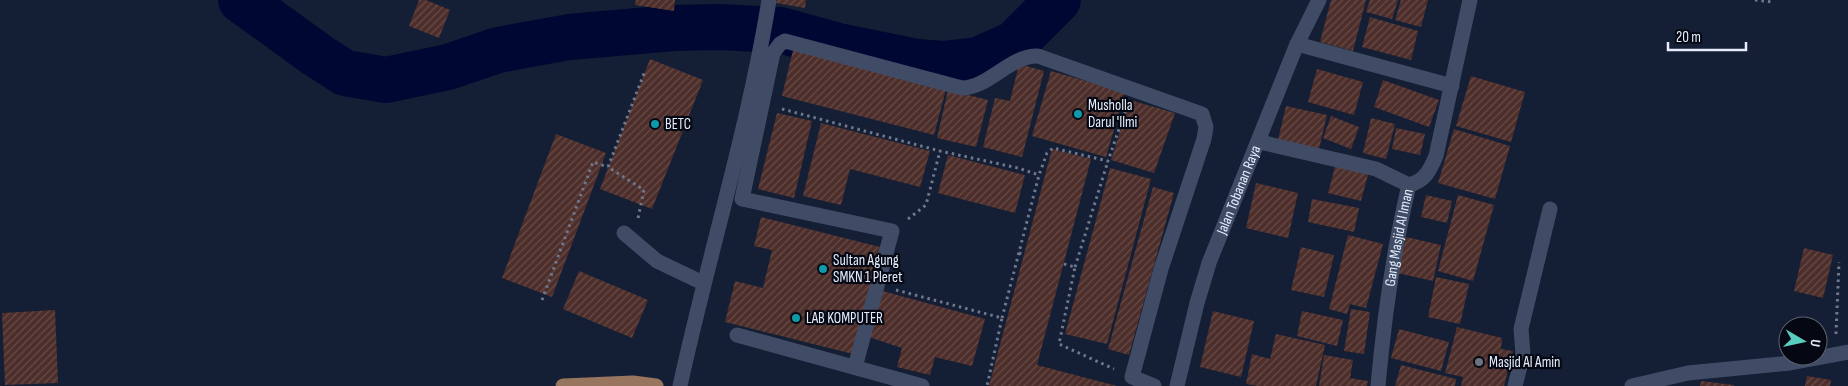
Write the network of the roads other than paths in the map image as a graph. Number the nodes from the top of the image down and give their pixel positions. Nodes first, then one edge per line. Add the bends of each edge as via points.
1 (769, 0) edge
2 (1319, 0) edge
3 (1470, 0) edge
4 (1297, 44) junction
5 (1452, 86) junction
6 (1260, 142) junction
7 (1409, 185) junction
8 (1550, 209) dead end
9 (628, 237) road end
10 (703, 283) junction
11 (737, 335) dead end
12 (1841, 353) edge
13 (855, 367) junction
14 (563, 386) edge
15 (656, 386) edge
16 (680, 386) edge
17 (922, 386) edge
18 (1154, 386) edge
19 (1177, 386) edge
20 (1378, 386) edge
21 (1515, 386) edge
22 (1632, 386) edge

1 - 10 street via 761,48
2 - 4 street, Jalan Tobanan Raya
3 - 5 street
4 - 5 street
4 - 6 street, Jalan Tobanan Raya
5 - 7 street via 1432,166 1427,176
6 - 7 street, Gang Masjid Al Iman via 1376,169
6 - 19 street, Jalan Tobanan Raya via 1209,263
7 - 20 street, Gang Masjid Al Iman via 1396,237 1384,313
8 - 21 street via 1521,329 1523,354
9 - 10 street via 657,261
10 - 16 street
11 - 13 street
12 - 22 street via 1790,363 1688,373
13 - 17 street
13 - 18 street via 892,231 742,199 773,53 785,41 962,88 972,88 1031,56 1038,56 1202,114 1206,127 1161,269 1132,377
14 - 15 main road via 633,383

